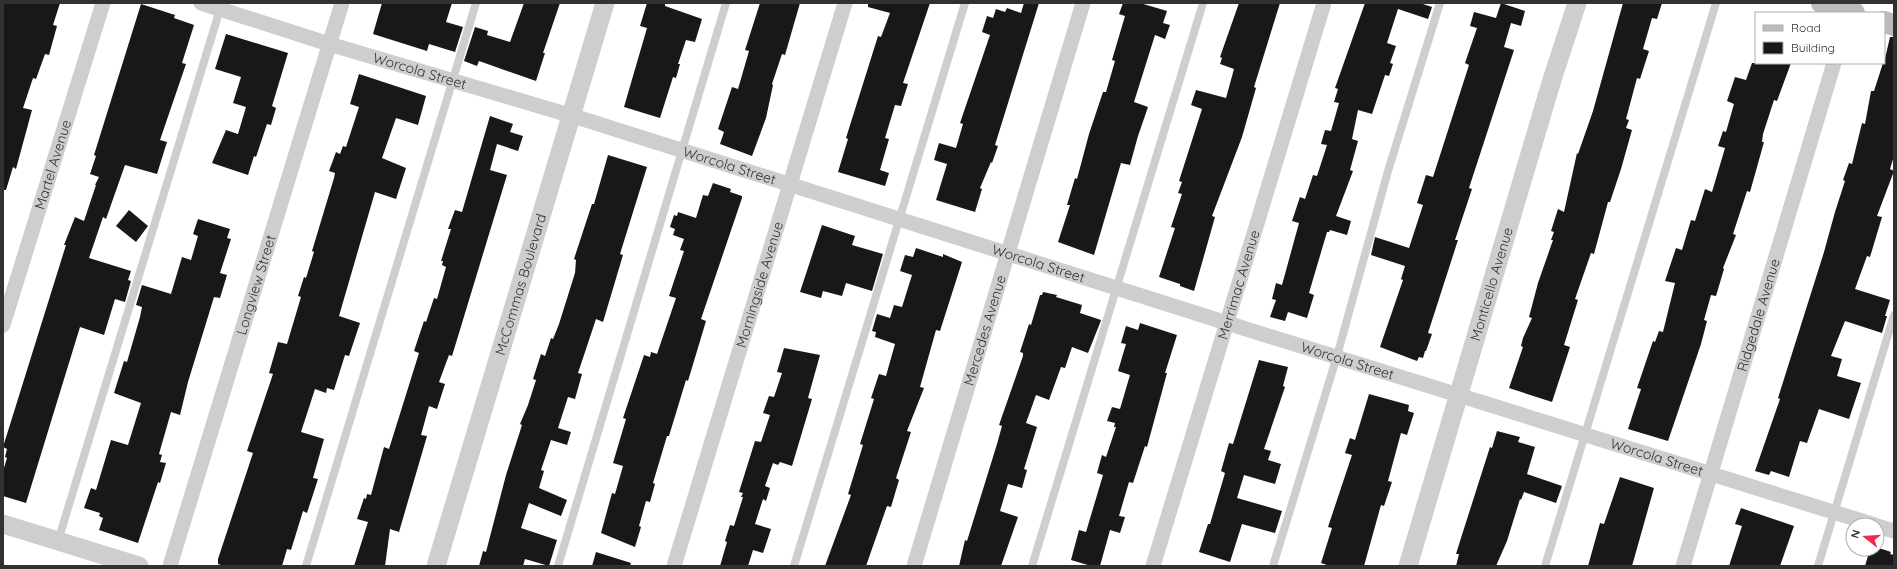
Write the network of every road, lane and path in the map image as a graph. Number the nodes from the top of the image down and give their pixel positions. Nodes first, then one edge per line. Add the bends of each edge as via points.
1 (103, 3) edge
2 (201, 3) edge
3 (342, 3) edge
4 (476, 3) edge
5 (604, 3) edge
6 (726, 3) edge
7 (845, 3) edge
8 (965, 3) edge
9 (1083, 3) edge
10 (1203, 3) edge
11 (1324, 3) edge
12 (1440, 3) edge
13 (1577, 3) edge
14 (1716, 3) edge
15 (1822, 3) edge
16 (221, 6) edge
17 (1852, 10) edge
18 (329, 44) junction
19 (1834, 64) edge
20 (452, 81) junction
21 (570, 115) junction
22 (682, 150) junction
23 (790, 185) junction
24 (901, 219) junction
25 (1008, 254) junction
26 (1116, 288) junction
27 (1894, 315) edge
28 (1227, 323) junction
29 (3, 325) edge
30 (1337, 356) junction
31 (1459, 396) junction
32 (1586, 434) junction
33 (1710, 473) junction
34 (1834, 513) junction
35 (1848, 517) edge
36 (3, 524) edge
37 (58, 541) junction
38 (139, 566) edge
39 (170, 566) edge
40 (306, 566) edge
41 (436, 566) edge
42 (558, 566) edge
43 (674, 566) edge
44 (794, 566) edge
45 (914, 566) edge
46 (1032, 566) edge
47 (1153, 566) edge
48 (1273, 566) edge
49 (1408, 566) edge
50 (1545, 566) edge
51 (1682, 566) edge
52 (1818, 566) edge

1 - 29 street, Martel Avenue
2 - 16 street, Worcola Street
3 - 18 street, Longview Street
4 - 20 lane
5 - 21 street, McCommas Boulevard
6 - 22 lane
7 - 23 street, Morningside Avenue
8 - 24 lane
9 - 25 street, Mercedes Avenue
10 - 26 lane
11 - 28 street, Merrimac Avenue
12 - 30 lane via 1388,171
13 - 31 street, Monticello Avenue
14 - 32 lane
15 - 17 main road
16 - 18 street, Worcola Street
16 - 37 lane
18 - 20 street, Worcola Street
18 - 39 street, Longview Street
19 - 33 street, Ridgedale Avenue
20 - 21 street, Worcola Street
20 - 40 lane
21 - 22 street, Worcola Street
21 - 41 street, McCommas Boulevard
22 - 23 street, Worcola Street
22 - 42 lane
23 - 24 street, Worcola Street
23 - 43 street, Morningside Avenue
24 - 25 street, Worcola Street
24 - 44 lane
25 - 26 street, Worcola Street
25 - 45 street, Mercedes Avenue
26 - 28 street, Worcola Street
26 - 46 lane
27 - 34 lane
28 - 30 street, Worcola Street
28 - 47 street, Merrimac Avenue
30 - 31 street, Worcola Street
30 - 48 lane
31 - 32 street, Worcola Street
31 - 49 street, Monticello Avenue
32 - 33 street, Worcola Street
32 - 50 lane
33 - 34 street, Worcola Street
33 - 51 street, Ridgedale Avenue
34 - 35 street, Worcola Street
34 - 52 lane
36 - 37 street
37 - 38 street

